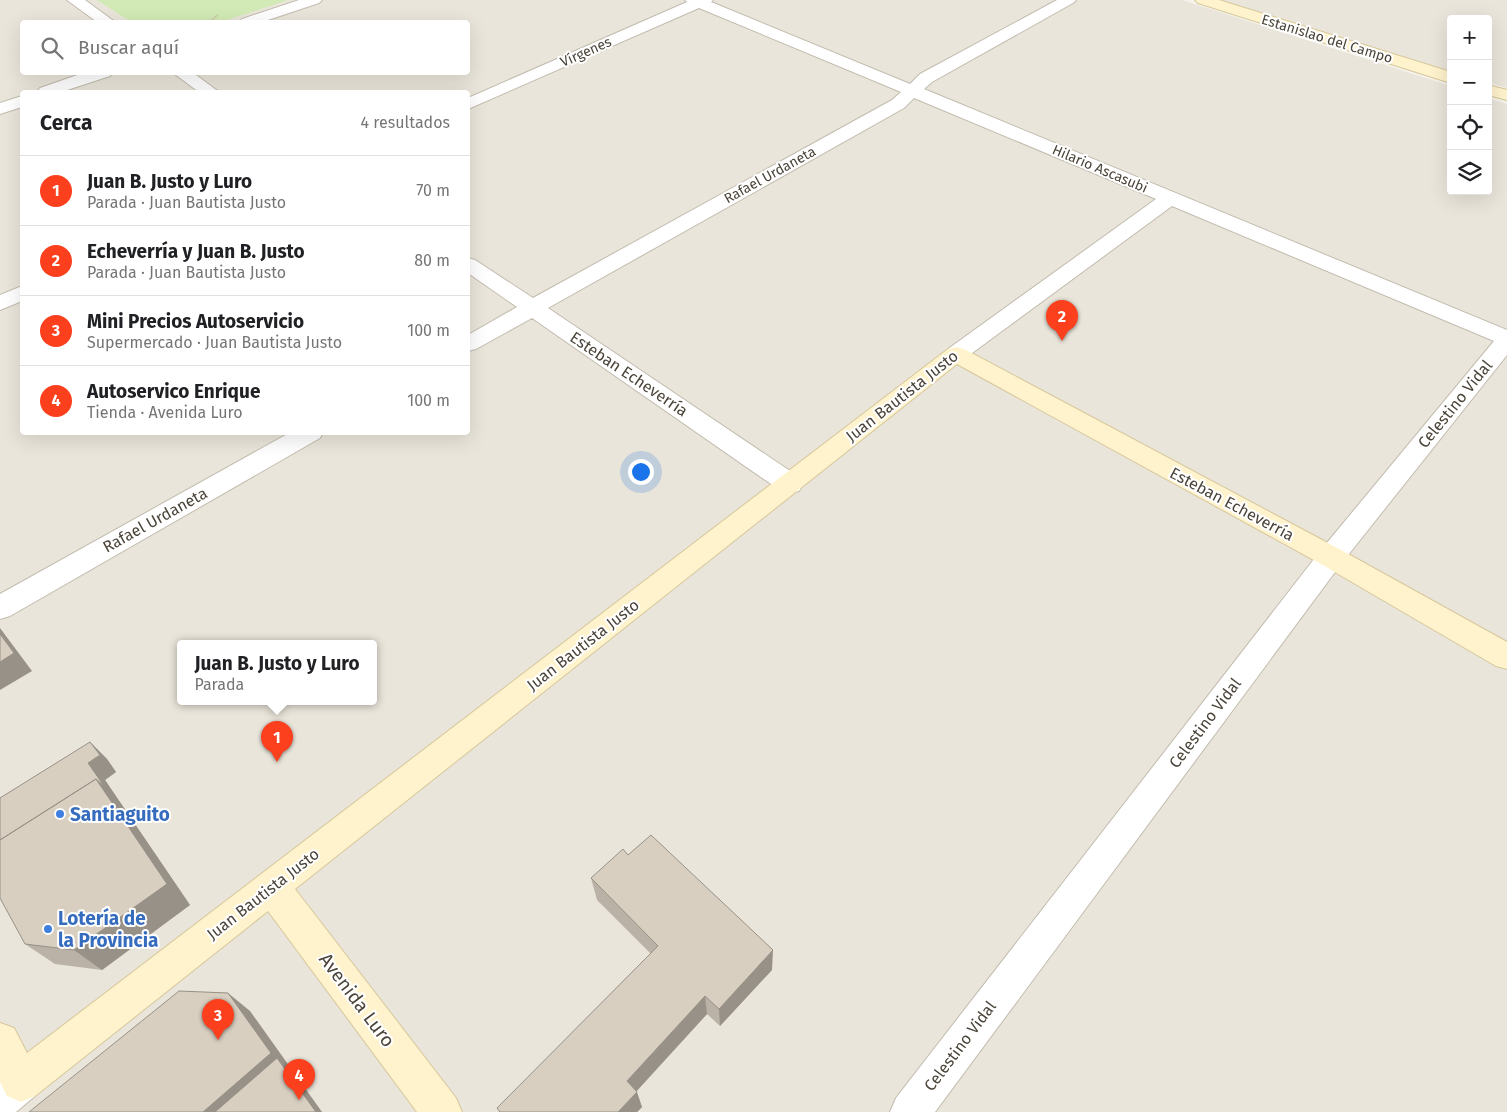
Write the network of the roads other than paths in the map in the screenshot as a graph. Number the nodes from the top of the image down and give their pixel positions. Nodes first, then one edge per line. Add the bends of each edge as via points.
1 (75, 0) edge
2 (314, 0) edge
3 (1068, 0) edge
4 (1203, 0) edge
5 (699, 1) edge
6 (104, 20) edge
7 (254, 20) edge
8 (95, 75) edge
9 (184, 75) edge
10 (1447, 77) edge
11 (52, 90) edge
12 (207, 90) edge
13 (912, 90) junction
14 (1492, 91) edge
15 (1507, 96) edge
16 (20, 102) edge
17 (470, 103) edge
18 (0, 109) edge
19 (1172, 198) junction
20 (470, 265) edge
21 (20, 294) edge
22 (0, 303) edge
23 (532, 307) junction
24 (1507, 339) edge
25 (470, 343) edge
26 (956, 354) junction
27 (306, 435) edge
28 (790, 484) junction
29 (1331, 557) junction
30 (0, 608) edge
31 (1507, 657) edge
32 (272, 887) junction
33 (0, 1042) edge
34 (11, 1091) edge
35 (442, 1112) edge
36 (910, 1112) edge

1 - 6 street
2 - 7 street
3 - 13 street, Rafael Urdaneta via 926,78
4 - 10 street, Estanislao del Campo
5 - 13 street, Hilario Ascasubi
5 - 17 street, Vírgenes
8 - 11 street
9 - 12 street
13 - 19 street, Hilario Ascasubi
13 - 23 street, Rafael Urdaneta via 898,104
14 - 15 street
16 - 18 street
19 - 24 street, Hilario Ascasubi
19 - 26 street, Juan Bautista Justo
20 - 23 street, Esteban Echeverría
21 - 22 street
23 - 25 street, Rafael Urdaneta
23 - 28 street, Esteban Echeverría
24 - 29 street, Celestino Vidal
26 - 28 street, Juan Bautista Justo
26 - 29 street, Esteban Echeverría
27 - 30 street, Rafael Urdaneta
28 - 32 street, Juan Bautista Justo
29 - 31 street, Esteban Echeverría
29 - 36 street, Celestino Vidal
32 - 34 street, Juan Bautista Justo
32 - 35 street, Avenida Luro
33 - 34 street

